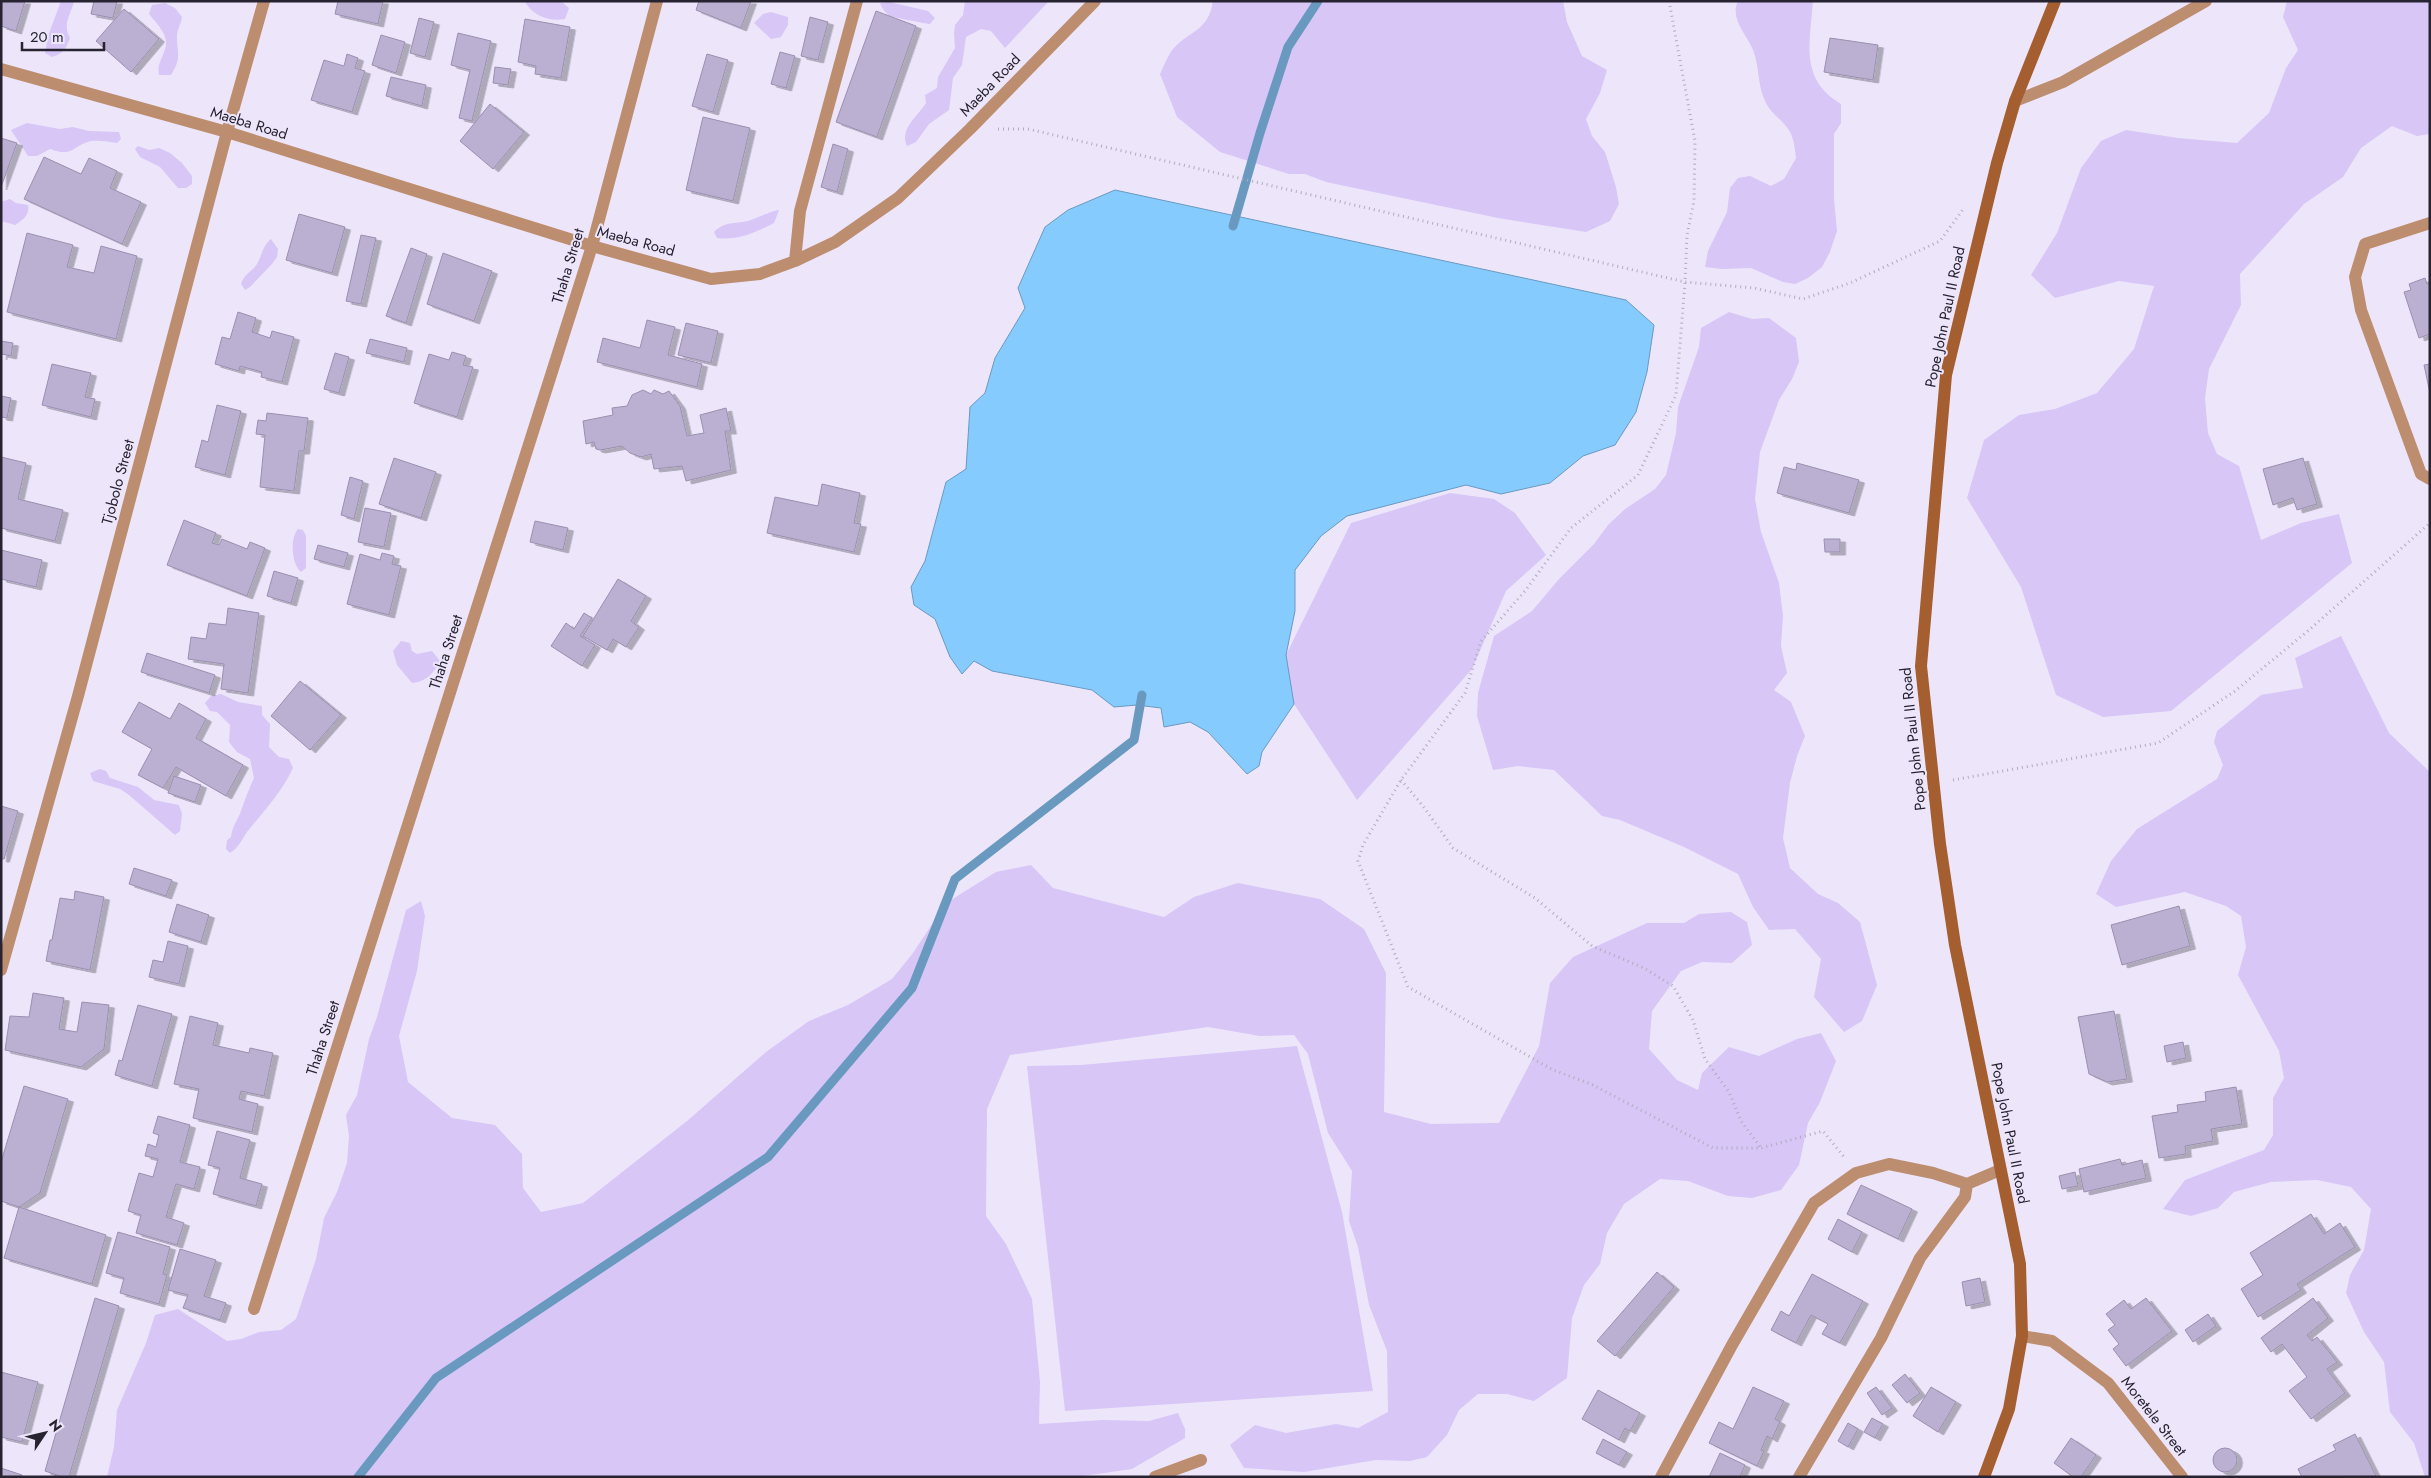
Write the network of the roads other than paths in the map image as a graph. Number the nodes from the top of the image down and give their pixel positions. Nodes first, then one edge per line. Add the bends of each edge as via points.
1 (264, 1) edge
2 (657, 1) edge
3 (857, 1) edge
4 (1095, 1) edge
5 (2055, 1) edge
6 (2206, 1) edge
7 (1, 69) edge
8 (2015, 100) junction
9 (227, 132) junction
10 (2430, 223) edge
11 (592, 246) junction
12 (795, 261) junction
13 (2426, 476) edge
14 (1, 970) edge
15 (2000, 1170) junction
16 (1967, 1184) junction
17 (254, 1310) dead end
18 (2022, 1336) junction
19 (1201, 1460) dead end
20 (1155, 1477) edge
21 (1660, 1477) edge
22 (1799, 1477) edge
23 (1984, 1477) edge
24 (2182, 1477) edge

1 - 9 street, Tjobolo Street
2 - 11 street, Thaha Street
3 - 12 street via 800,211
4 - 12 street, Maeba Road via 898,198 835,242
5 - 8 main road, Pope John Paul II Road
6 - 8 street via 2062,82
7 - 9 street, Maeba Road
8 - 15 main road, Pope John Paul II Road via 1946,376 1921,666 1940,844 1955,945
9 - 11 street, Maeba Road
9 - 14 street, Tjobolo Street via 78,696
10 - 13 street via 2366,244 2355,277 2361,310
11 - 12 street, Maeba Road via 711,279 760,274
11 - 17 street, Thaha Street
15 - 16 street
15 - 18 main road, Pope John Paul II Road via 2020,1264
16 - 21 street via 1933,1172 1889,1164 1856,1173 1814,1203
16 - 22 street via 1965,1197 1920,1258 1881,1338
18 - 23 main road, Pope John Paul II Road via 2009,1408
18 - 24 street, Moretele Street via 2052,1341 2108,1383
19 - 20 street

